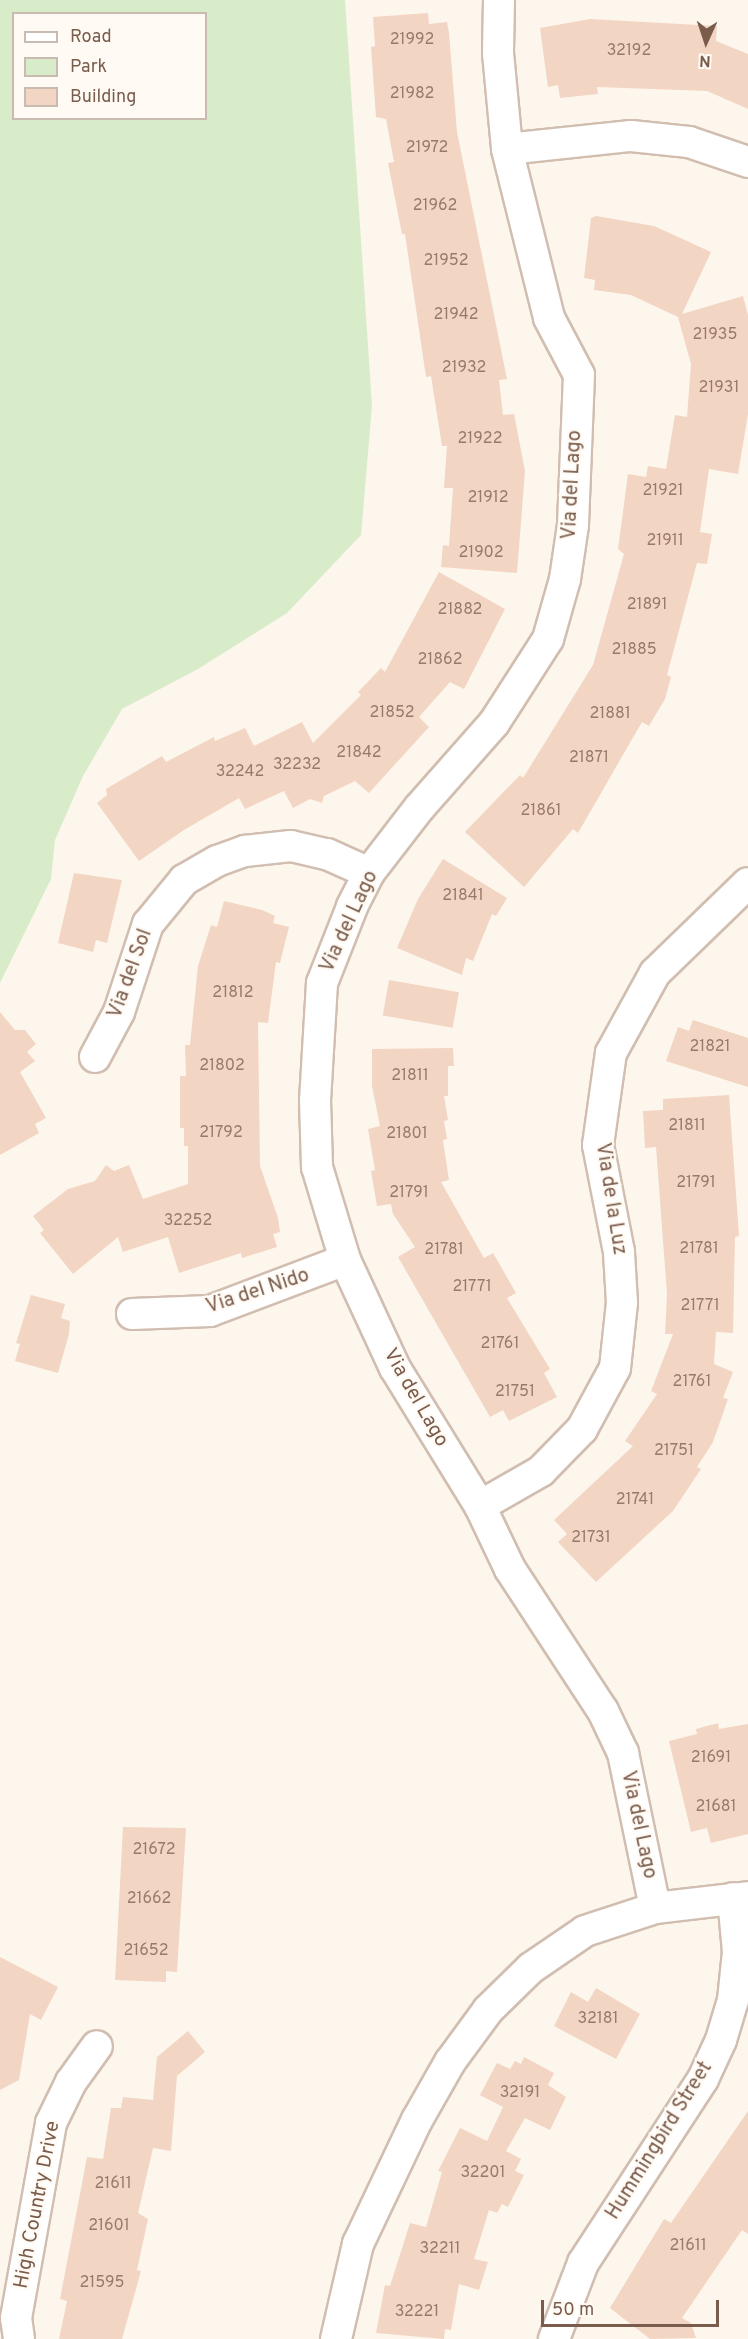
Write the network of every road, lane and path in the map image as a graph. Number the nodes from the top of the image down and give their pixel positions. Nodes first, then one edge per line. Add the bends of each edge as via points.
1 (499, 0) edge
2 (507, 149) junction
3 (748, 162) edge
4 (369, 873) junction
5 (748, 883) edge
6 (95, 1058) dead end
7 (345, 1260) junction
8 (132, 1314) dead end
9 (480, 1506) junction
10 (740, 1898) edge
11 (655, 1908) junction
12 (97, 2046) dead end
13 (19, 2339) edge
14 (336, 2339) edge
15 (554, 2339) edge

1 - 2 street, Via del Lago via 498,52
2 - 3 street via 631,136 689,142
2 - 4 street, Via del Lago via 549,318 579,375 573,525 565,579 548,639 494,723 419,808
4 - 6 street, Via del Sol via 327,854 291,846 245,851 184,880 148,924 119,1012
4 - 7 street, Via del Lago via 322,983 315,1100 317,1167
5 - 9 street, Via de la Luz via 656,974 611,1053 598,1145 619,1252 622,1303 615,1368 582,1429 541,1471
7 - 8 street, Via del Nido via 210,1311
7 - 9 street, Via del Lago via 395,1368
9 - 11 street, Via del Lago via 510,1569 603,1711 623,1753
10 - 11 street
10 - 15 street, Hummingbird Street via 733,2000 722,2040 703,2079 583,2263
11 - 14 street via 585,1931 531,1968 488,2010 450,2062 417,2120 358,2244
12 - 13 street, High Country Drive via 71,2082 51,2123 16,2318

